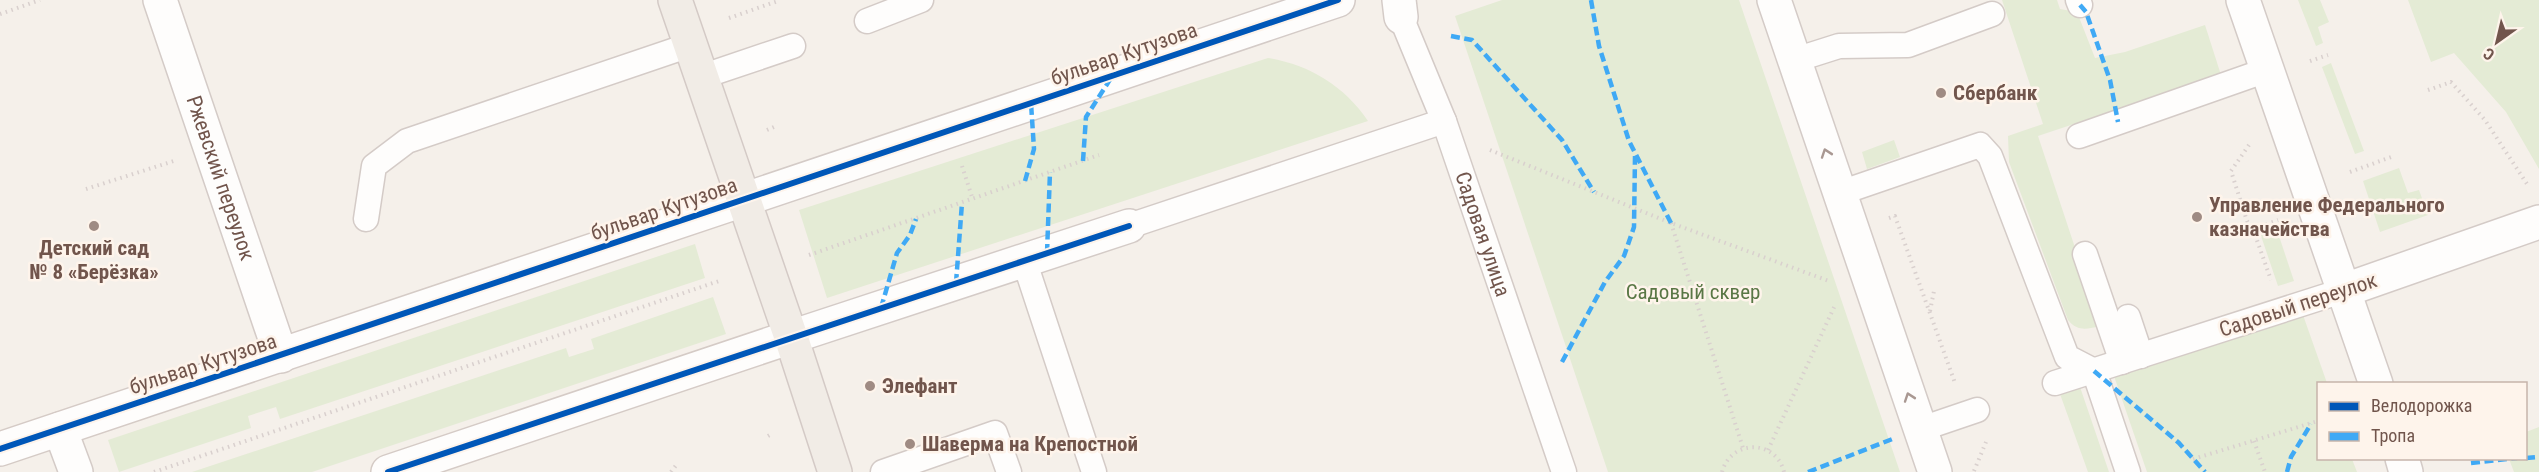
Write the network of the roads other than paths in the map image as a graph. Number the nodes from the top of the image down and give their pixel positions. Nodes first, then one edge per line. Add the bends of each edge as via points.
1 (160, 0) edge
2 (675, 0) edge
3 (921, 0) edge
4 (1338, 0) edge
5 (1774, 0) edge
6 (2243, 0) edge
7 (1400, 9) edge
8 (875, 12) edge
9 (1992, 14) dead end
10 (690, 45) junction
11 (793, 46) dead end
12 (1795, 60) junction
13 (2267, 70) junction
14 (701, 77) junction
15 (1444, 121) junction
16 (2079, 136) dead end
17 (1840, 193) junction
18 (743, 200) junction
19 (366, 219) dead end
20 (2539, 222) edge
21 (1129, 226) joint
22 (2085, 254) dead end
23 (1024, 260) junction
24 (2345, 290) junction
25 (2128, 317) dead end
26 (791, 337) junction
27 (281, 356) junction
28 (2131, 359) junction
29 (2094, 371) junction
30 (2375, 382) edge
31 (2055, 383) dead end
32 (1972, 412) road end
33 (60, 429) junction
34 (1921, 429) junction
35 (0, 448) edge
36 (422, 467) edge
37 (76, 472) edge
38 (388, 472) edge
39 (835, 472) edge
40 (883, 472) edge
41 (1009, 472) edge
42 (1094, 472) edge
43 (1564, 472) edge
44 (1935, 472) edge
45 (2128, 472) edge

1 - 27 street, Ржевский переулок
2 - 10 main road
3 - 8 lane
4 - 18 street, бульвар Кутузова
5 - 12 street
6 - 13 street
7 - 15 lane, Садовая улица
9 - 12 lane via 1908,45 1839,46
10 - 14 main road
10 - 19 lane via 407,141 374,165
11 - 14 lane
17 -> 12 street
13 - 16 lane
13 - 24 street
14 - 18 main road
15 - 21 lane
15 - 43 lane, Садовая улица
17 - 29 lane via 1980,145 1990,156 2067,357
34 -> 17 street
18 - 26 main road
18 - 27 street, бульвар Кутузова
20 - 24 street, Садовый переулок
21 - 23 street
22 - 28 lane
23 - 26 street
23 - 42 lane
24 - 28 lane, Садовый переулок
24 - 30 street
25 - 28 lane
26 - 36 street
26 - 39 main road
27 - 33 street, бульвар Кутузова
28 - 29 lane, Садовый переулок
29 - 31 lane, Садовый переулок
29 - 45 lane
32 - 34 lane
33 - 35 street, бульвар Кутузова
33 - 37 street
34 - 44 street
36 - 38 street
40 - 41 lane via 995,433

